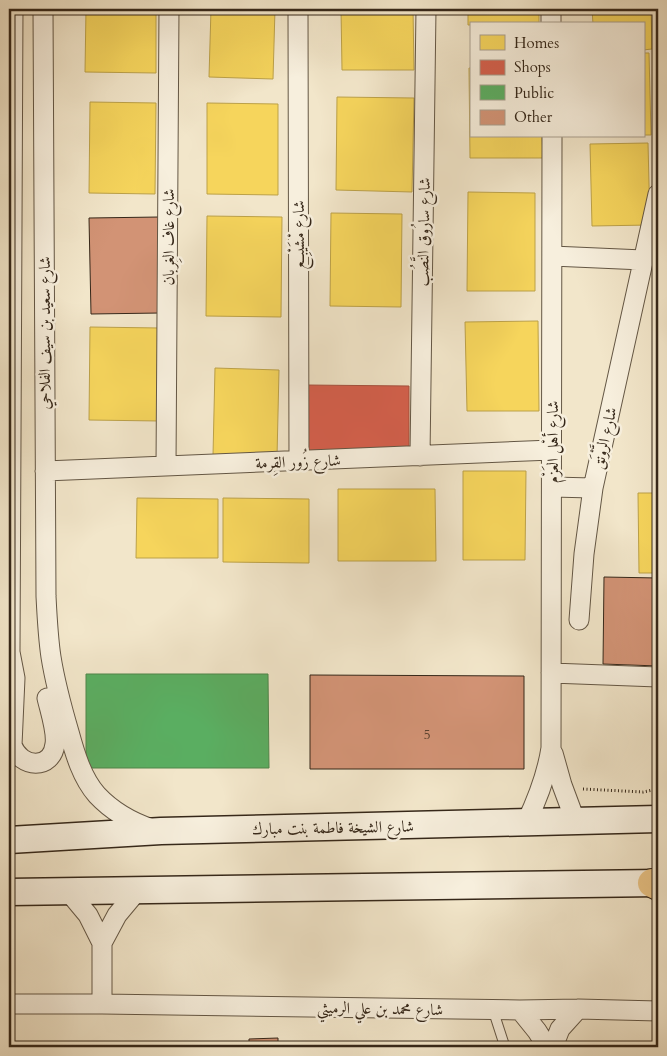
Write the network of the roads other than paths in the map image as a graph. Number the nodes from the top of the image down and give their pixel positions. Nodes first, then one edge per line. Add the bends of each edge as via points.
1 (13, 9) edge
2 (43, 9) edge
3 (169, 9) edge
4 (298, 9) edge
5 (426, 9) edge
6 (551, 9) edge
7 (551, 22) edge
8 (552, 138) edge
9 (658, 194) edge
10 (552, 256) junction
11 (643, 260) junction
12 (552, 450) junction
13 (420, 456) junction
14 (299, 461) junction
15 (166, 466) junction
16 (10, 471) edge
17 (45, 471) junction
18 (552, 487) junction
19 (593, 488) junction
20 (579, 620) dead end
21 (10, 657) edge
22 (51, 658) junction
23 (551, 673) junction
24 (658, 677) edge
25 (551, 748) junction
26 (575, 820) junction
27 (658, 820) edge
28 (526, 823) junction
29 (160, 831) junction
30 (9, 840) edge
31 (656, 884) edge
32 (68, 891) junction
33 (137, 891) junction
34 (9, 892) edge
35 (102, 942) junction
36 (9, 1004) edge
37 (102, 1004) junction
38 (578, 1009) junction
39 (493, 1010) junction
40 (520, 1010) junction
41 (658, 1012) edge
42 (505, 1047) edge
43 (547, 1047) edge
44 (553, 1047) edge

1 - 16 street, شارع سعيد بن سيف الفلاحي
2 - 17 street, شارع سعيد بن سيف الفلاحي
3 - 15 street, شارع غاف الغِربان
4 - 14 street, شارع مْشَيْبِع
5 - 13 street, شارع سارُوق النَّصُب
6 - 7 street
8 - 10 street, شارع أهْل العَزْم
9 - 11 street, شارع الرَّوْنَق
10 - 11 street
10 - 12 street, شارع أهْل العَزْم
11 - 19 street, شارع الرَّوْنَق
12 - 13 street, شارع زُور القِرمة
12 - 18 street, شارع أهْل العَزْم
13 - 14 street, شارع زُور القِرمة
14 - 15 street, شارع زُور القِرمة
15 - 17 street, شارع زُور القِرمة
16 - 21 street, شارع سعيد بن سيف الفلاحي
17 - 22 street, شارع سعيد بن سيف الفلاحي via 46,596
18 - 19 street
18 - 23 street, شارع أهْل العَزْم
19 - 20 street, شارع الرَّوْنَق
21 - 22 street, شارع سعيد بن سيف الفلاحي via 15,678 12,745 15,753 30,763 47,759 56,743 45,684
22 - 29 street, شارع سعيد بن سيف الفلاحي via 66,725 82,773 96,794 115,811 137,824
23 - 24 street
23 - 25 street, شارع أهْل العَزْم
25 - 26 street, شارع أهْل العَزْم
25 - 28 street, شارع أهْل العَزْم via 542,787
26 - 27 main road, شارع الشيخة فاطمة بنت مبارك
26 - 28 main road, شارع الشيخة فاطمة بنت مبارك
28 - 29 main road, شارع الشيخة فاطمة بنت مبارك
29 - 30 main road, شارع الشيخة فاطمة بنت مبارك
31 - 33 main road
32 - 33 main road
32 - 34 main road
32 - 35 street via 88,915
33 - 35 street via 117,915
35 - 37 street
36 - 37 street, شارع محمد بن علي الرميثي
37 - 39 street, شارع محمد بن علي الرميثي
38 - 40 street, شارع محمد بن علي الرميثي
38 - 41 street, شارع محمد بن علي الرميثي
38 - 44 street via 560,1029
39 - 40 street, شارع محمد بن علي الرميثي
39 - 42 lane
40 - 43 street

